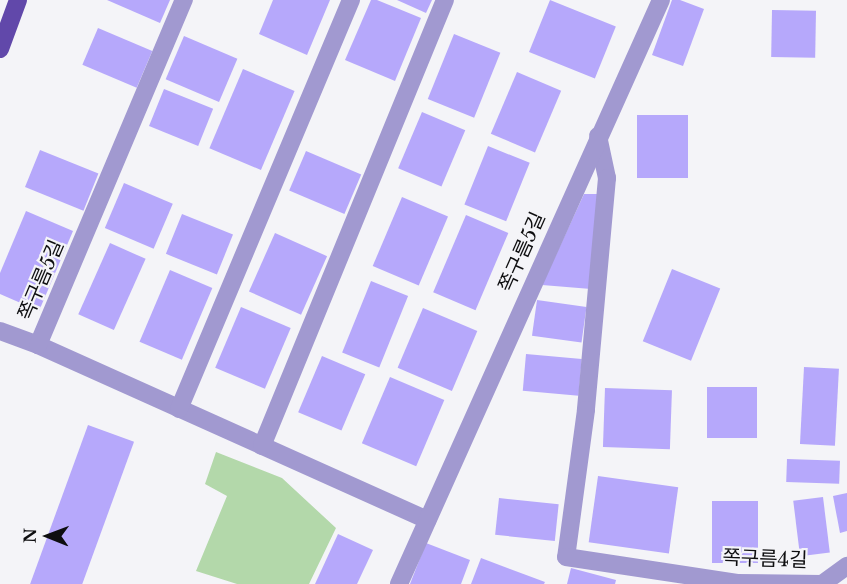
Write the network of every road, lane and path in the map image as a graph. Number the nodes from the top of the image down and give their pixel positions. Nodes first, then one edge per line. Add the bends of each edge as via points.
1 (18, 0) edge
2 (184, 0) edge
3 (351, 0) edge
4 (445, 0) edge
5 (658, 1) edge
6 (0, 49) edge
7 (598, 136) junction
8 (0, 331) edge
9 (38, 345) junction
10 (179, 409) junction
11 (262, 446) junction
12 (428, 520) junction
13 (847, 566) edge
14 (677, 579) edge
15 (399, 584) edge

1 - 6 main road
2 - 9 street, 쪽구름5길
3 - 10 street
4 - 11 street
5 - 7 street, 쪽구름5길
7 - 12 street, 쪽구름5길
7 - 14 street, 쪽구름4길 via 607,178 585,410 566,557
8 - 9 street, 쪽구름5길
9 - 10 street, 쪽구름5길
10 - 11 street, 쪽구름5길
11 - 12 street, 쪽구름5길
12 - 15 street, 쪽구름5길
13 - 14 street, 쪽구름4길 via 822,584

